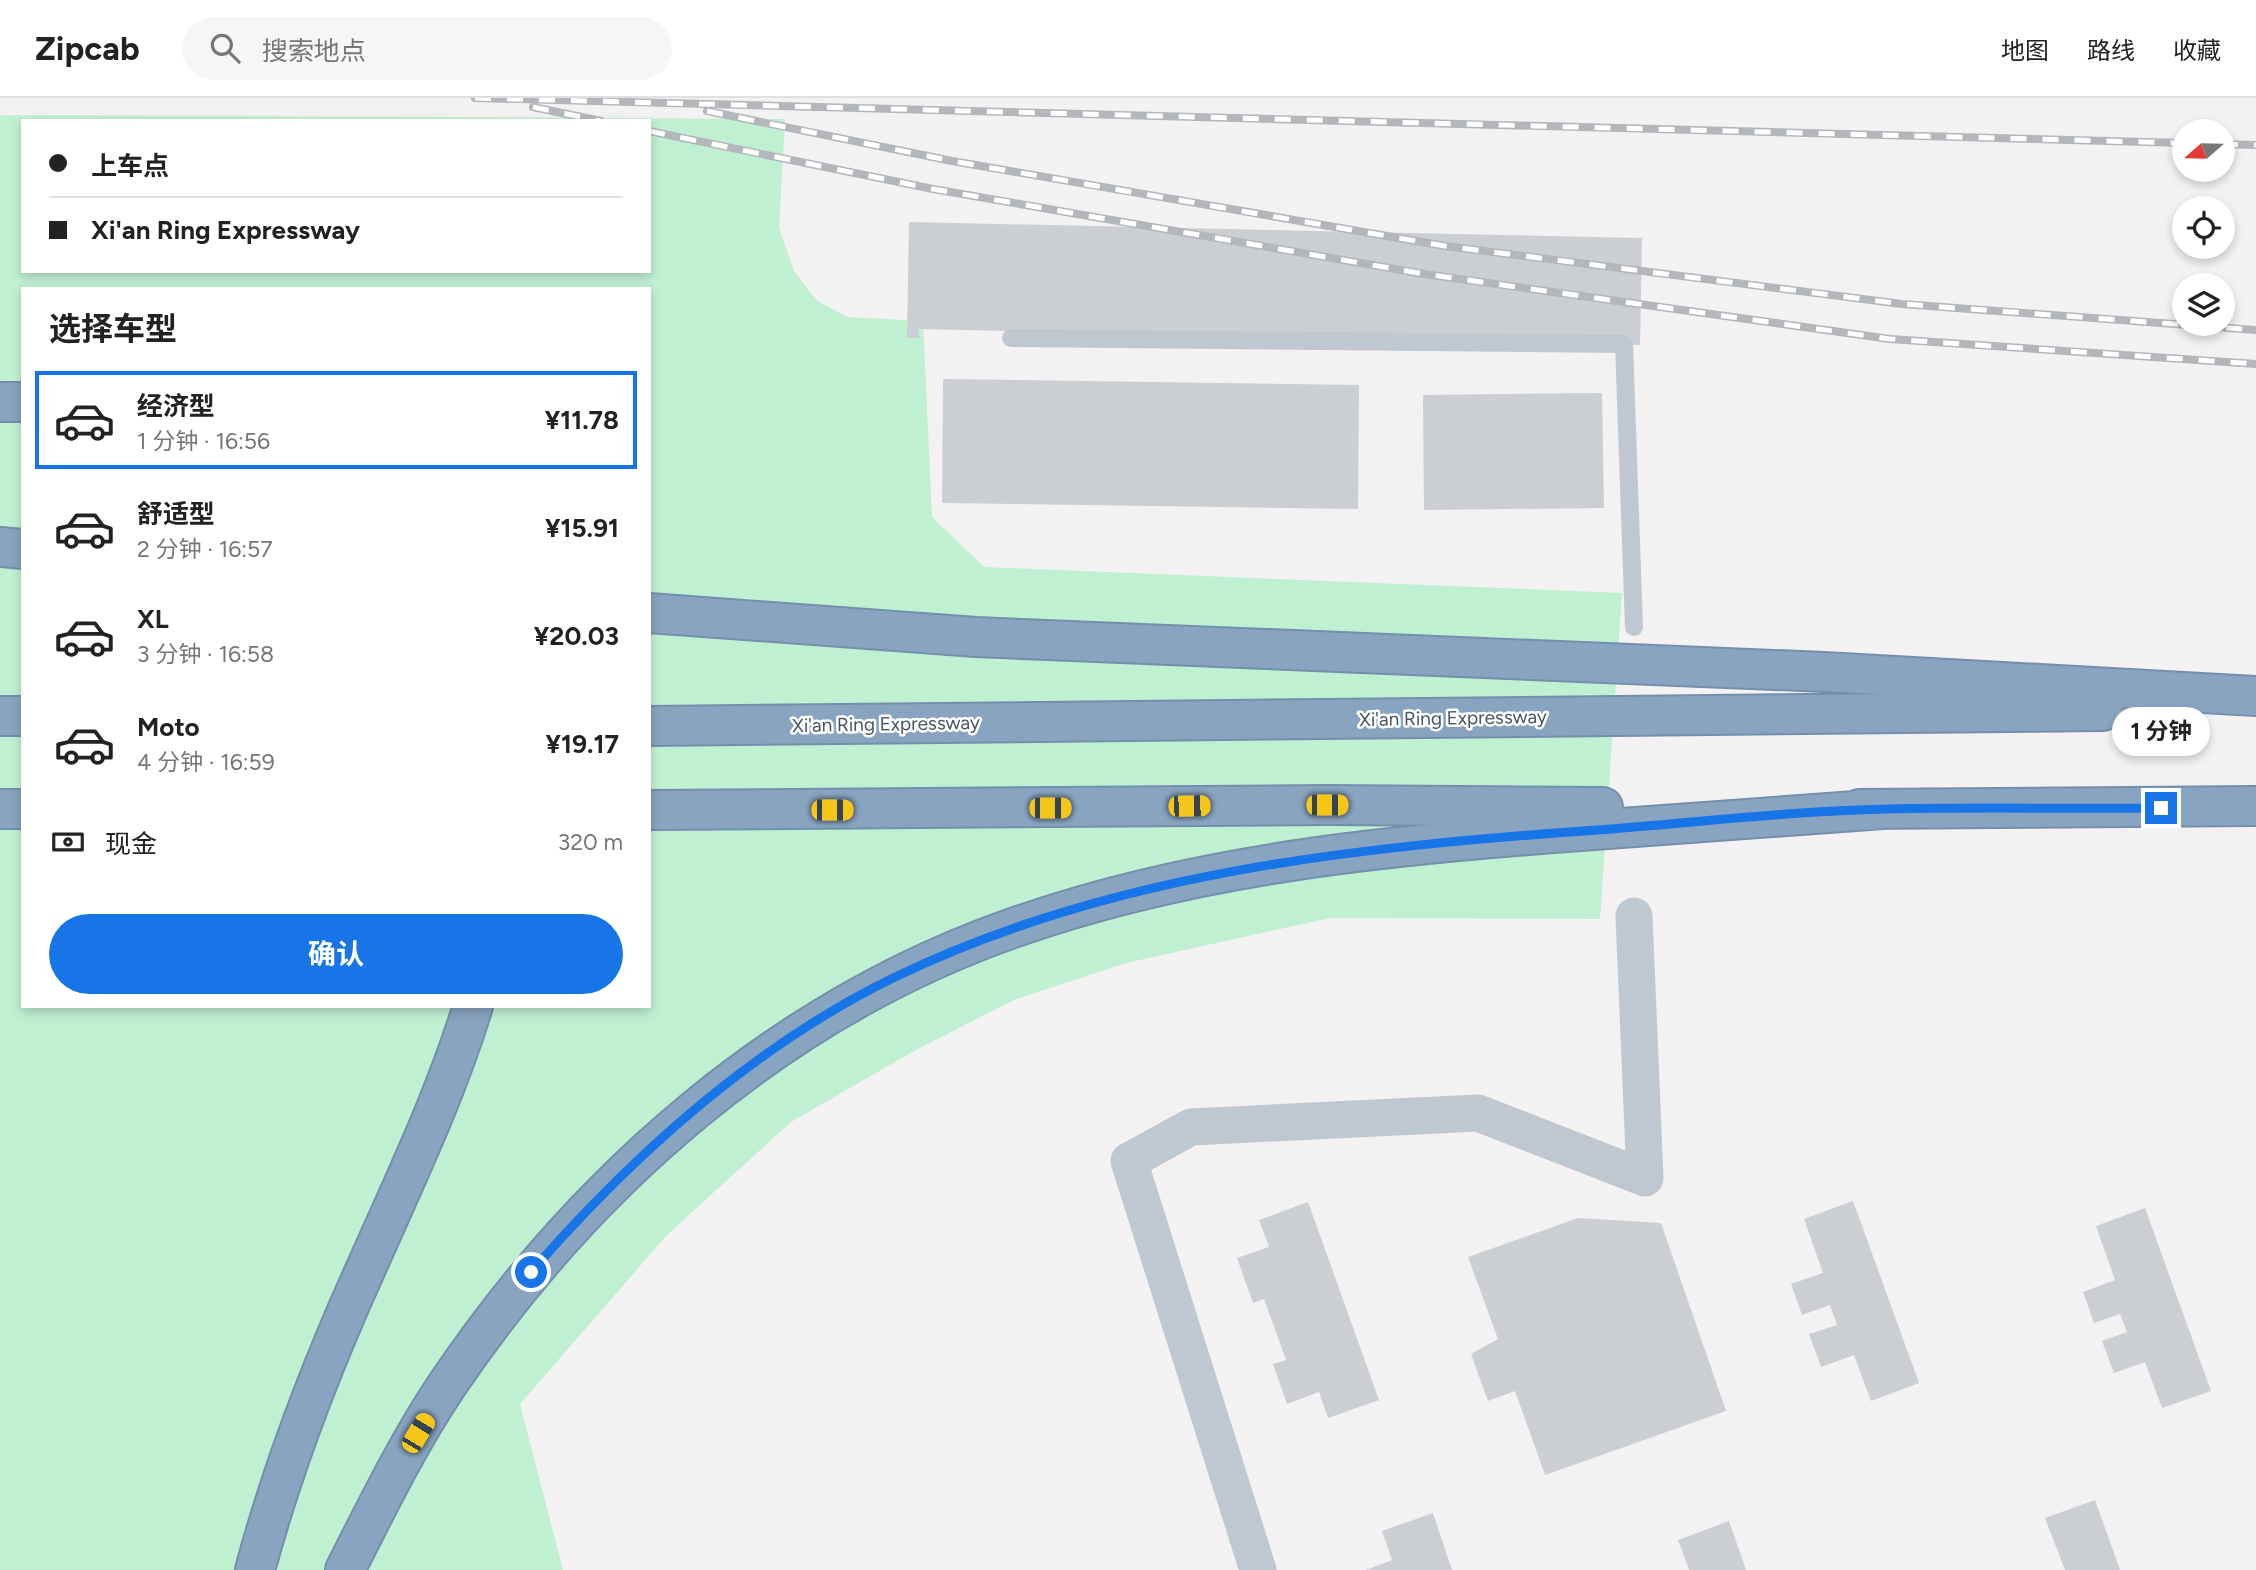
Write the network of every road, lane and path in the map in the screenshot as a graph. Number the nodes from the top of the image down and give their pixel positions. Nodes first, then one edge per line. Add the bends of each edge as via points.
1 (1011, 338) dead end
2 (0, 402) edge
3 (21, 402) edge
4 (0, 547) edge
5 (21, 549) edge
6 (651, 613) edge
7 (1634, 627) dead end
8 (2256, 696) edge
9 (2256, 709) edge
10 (0, 716) edge
11 (21, 716) edge
12 (651, 726) edge
13 (2256, 806) edge
14 (0, 808) edge
15 (1883, 809) junction
16 (21, 810) edge
17 (651, 810) edge
18 (1634, 916) dead end
19 (471, 1008) edge
20 (255, 1570) edge
21 (345, 1570) edge
22 (1258, 1570) edge

1 - 7 lane via 1624,344
2 - 3 highway
4 - 5 highway
6 - 8 highway via 989,638 1825,672
9 - 12 highway, Xi'an Ring Expressway
10 - 11 highway
13 - 15 highway
14 - 16 highway
15 - 17 highway via 1327,805
15 - 21 highway via 1450,841 1254,867 1071,909 890,979 842,1005 727,1083 614,1183 559,1240 518,1287 446,1387 404,1455
18 - 22 street via 1645,1178 1478,1113 1191,1127 1129,1161
19 - 20 highway via 420,1152 366,1267 298,1434

